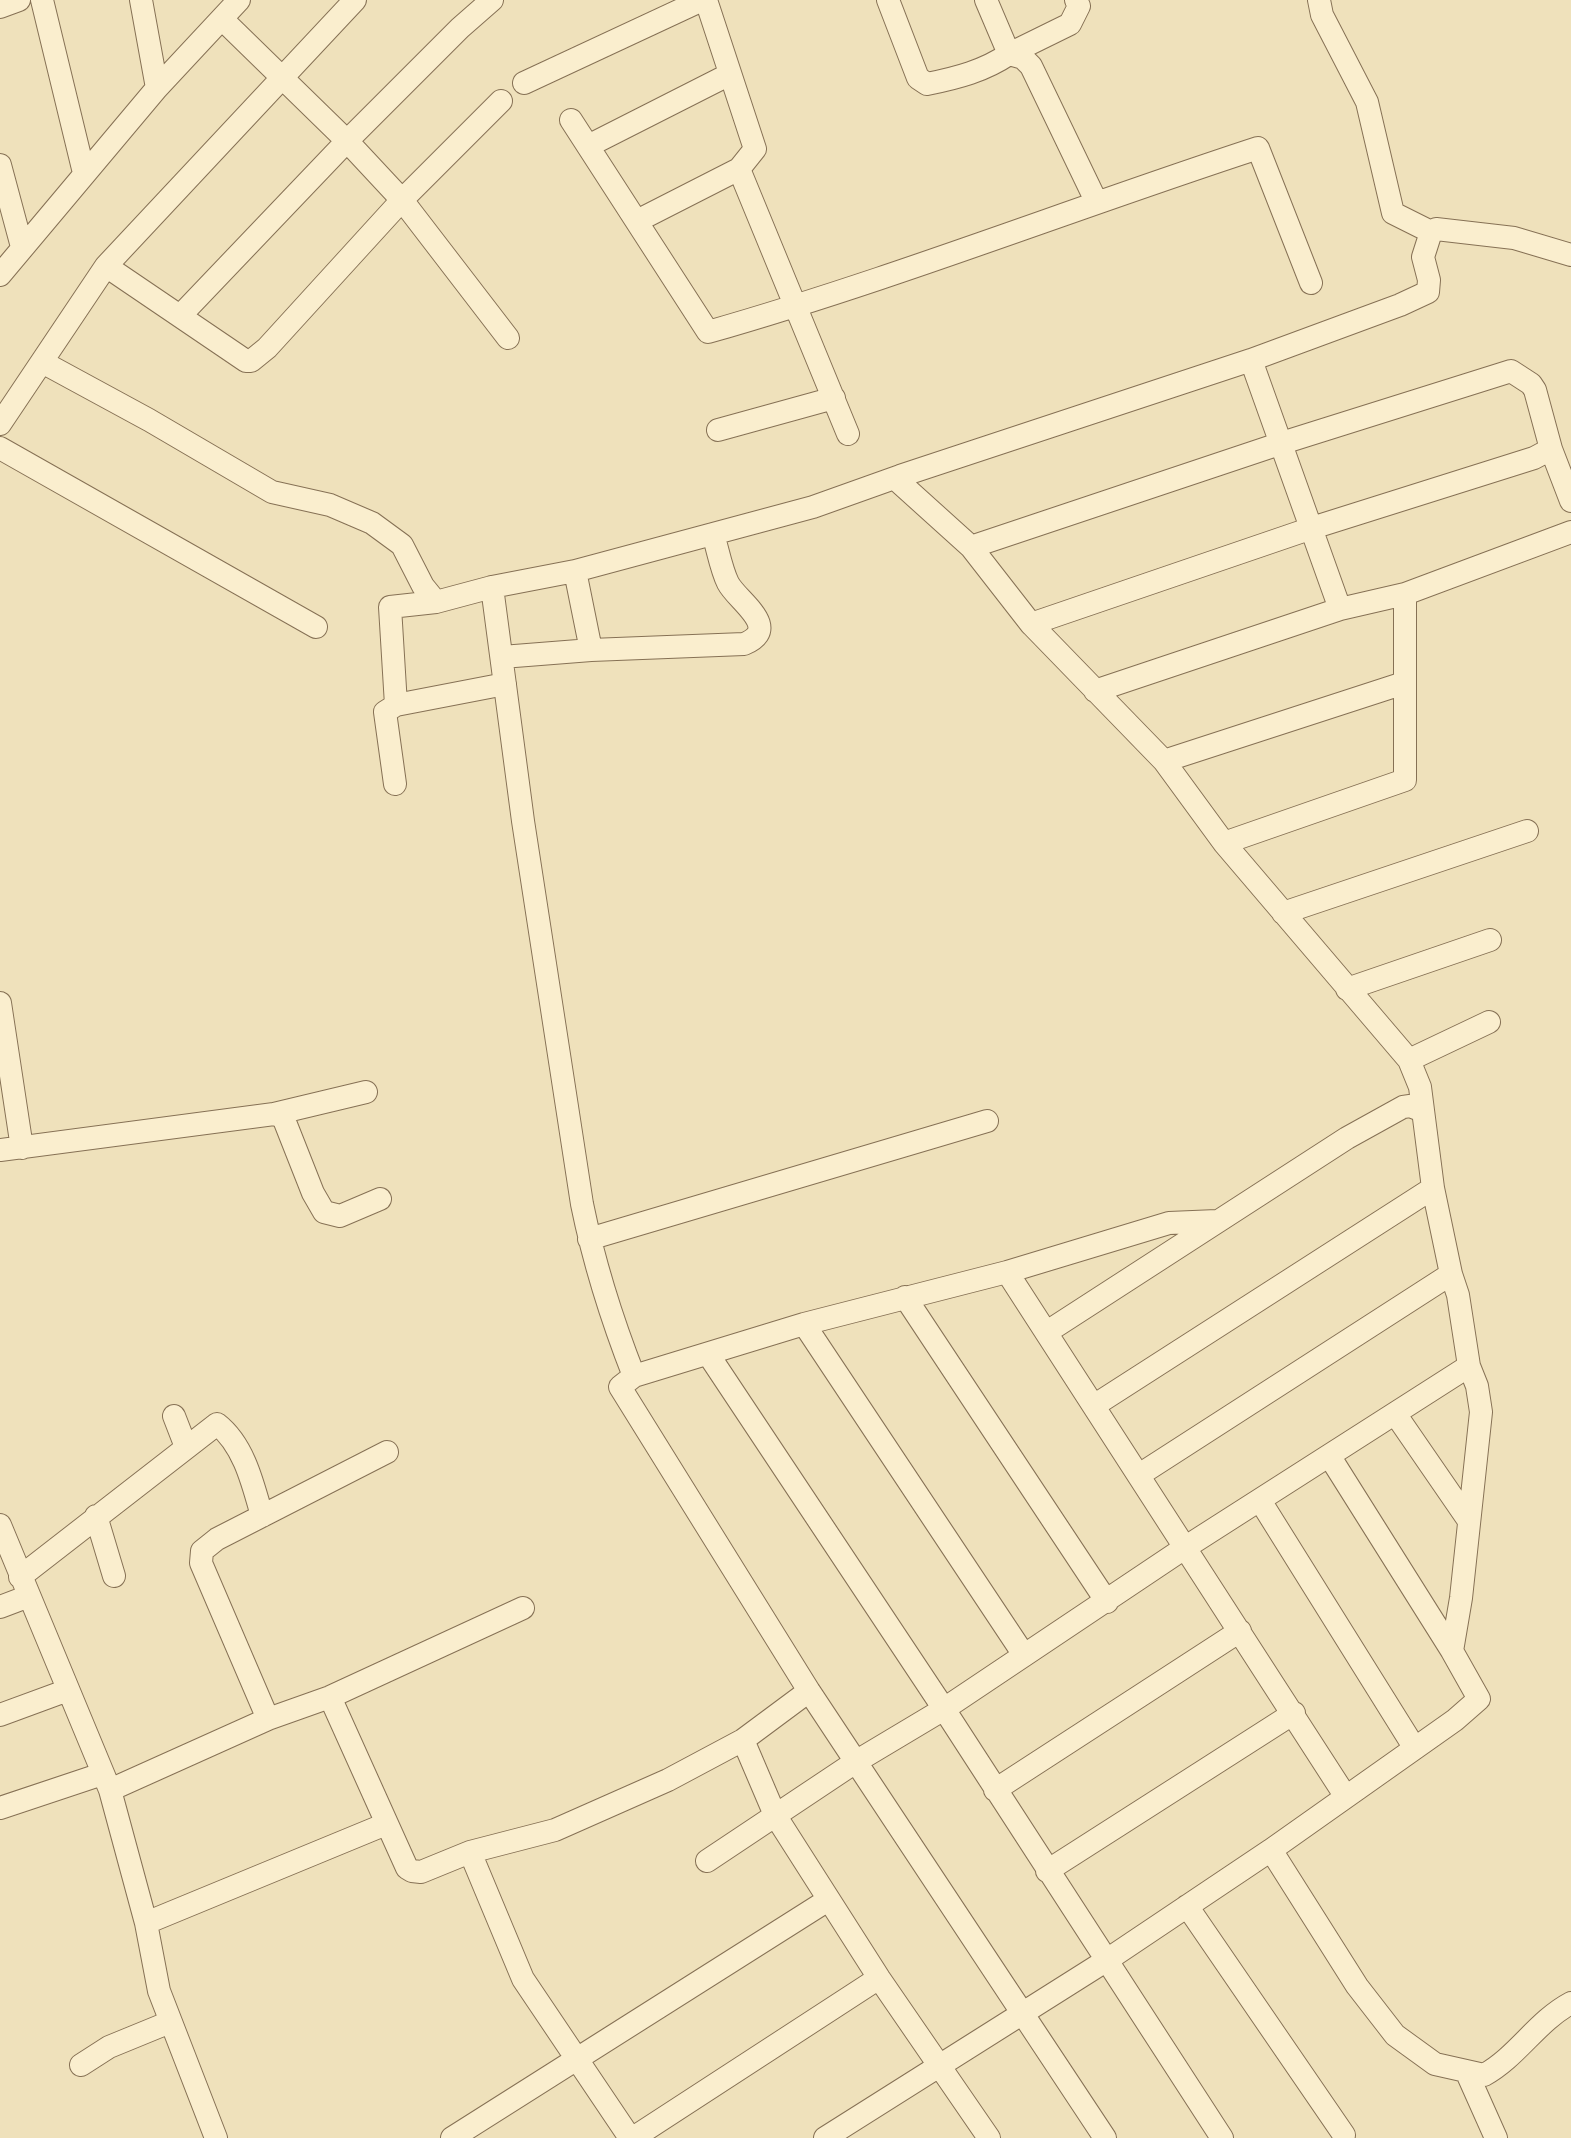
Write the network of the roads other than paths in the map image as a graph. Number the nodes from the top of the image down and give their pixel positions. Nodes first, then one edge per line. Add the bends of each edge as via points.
1 (19, 0) edge
2 (42, 0) edge
3 (141, 0) edge
4 (239, 0) edge
5 (355, 0) edge
6 (492, 0) edge
7 (704, 0) edge
8 (888, 0) edge
9 (986, 0) edge
10 (1076, 0) edge
11 (1319, 0) edge
12 (0, 7) edge
13 (222, 19) junction
14 (1009, 54) junction
15 (730, 74) junction
16 (284, 79) junction
17 (524, 83) dead end
18 (157, 88) junction
19 (501, 101) dead end
20 (571, 120) dead end
21 (346, 141) junction
22 (588, 146) junction
23 (0, 165) edge
24 (739, 169) junction
25 (84, 173) junction
26 (402, 200) junction
27 (1096, 201) junction
28 (637, 221) junction
29 (1431, 232) junction
30 (22, 247) junction
31 (1571, 255) edge
32 (106, 266) junction
33 (0, 275) edge
34 (1311, 283) dead end
35 (796, 307) junction
36 (180, 316) junction
37 (508, 338) dead end
38 (1251, 360) junction
39 (44, 363) junction
40 (834, 398) junction
41 (0, 424) edge
42 (718, 430) dead end
43 (848, 434) dead end
44 (1282, 443) junction
45 (0, 448) edge
46 (1551, 449) junction
47 (900, 476) junction
48 (1571, 501) edge
49 (1312, 528) junction
50 (1571, 532) edge
51 (713, 534) junction
52 (970, 547) junction
53 (575, 571) junction
54 (492, 587) junction
55 (1406, 594) junction
56 (436, 602) junction
57 (1340, 609) junction
58 (1031, 624) junction
59 (316, 627) dead end
60 (591, 650) junction
61 (502, 657) junction
62 (1404, 683) junction
63 (505, 684) junction
64 (1095, 691) junction
65 (396, 705) junction
66 (1164, 761) junction
67 (395, 784) dead end
68 (1527, 831) dead end
69 (1224, 843) junction
70 (1283, 913) junction
71 (1490, 940) dead end
72 (1347, 989) junction
73 (0, 1002) edge
74 (1490, 1022) dead end
75 (1409, 1060) junction
76 (366, 1092) dead end
77 (1423, 1111) junction
78 (274, 1114) junction
79 (987, 1122) dead end
80 (11, 1149) edge
81 (1433, 1188) junction
82 (380, 1199) dead end
83 (1217, 1221) junction
84 (589, 1239) junction
85 (1007, 1272) junction
86 (1451, 1274) junction
87 (906, 1297) junction
88 (804, 1324) junction
89 (1047, 1332) junction
90 (708, 1354) junction
91 (1469, 1366) junction
92 (634, 1376) junction
93 (1095, 1405) junction
94 (1396, 1415) junction
95 (174, 1416) dead end
96 (186, 1447) junction
97 (387, 1452) dead end
98 (1330, 1457) junction
99 (1139, 1475) junction
100 (1260, 1502) junction
101 (96, 1516) junction
102 (262, 1516) junction
103 (1468, 1521) junction
104 (0, 1525) edge
105 (1186, 1547) junction
106 (114, 1576) dead end
107 (25, 1586) junction
108 (1107, 1602) junction
109 (0, 1607) edge
110 (523, 1608) dead end
111 (1240, 1631) junction
112 (1452, 1651) junction
113 (1024, 1655) junction
114 (68, 1690) junction
115 (809, 1691) junction
116 (330, 1697) junction
117 (944, 1709) junction
118 (1294, 1713) junction
119 (0, 1715) edge
120 (268, 1719) junction
121 (743, 1740) junction
122 (1414, 1747) junction
123 (857, 1761) junction
124 (106, 1782) junction
125 (995, 1790) junction
126 (1346, 1797) junction
127 (0, 1808) edge
128 (775, 1815) junction
129 (386, 1824) junction
130 (1270, 1850) junction
131 (470, 1852) junction
132 (707, 1861) dead end
133 (1047, 1871) junction
134 (828, 1900) junction
135 (1187, 1906) junction
136 (146, 1923) junction
137 (1107, 1960) junction
138 (879, 1978) junction
139 (1571, 2003) edge
140 (1022, 2013) junction
141 (170, 2022) junction
142 (579, 2058) junction
143 (81, 2065) dead end
144 (939, 2066) junction
145 (1467, 2073) junction
146 (1344, 2135) dead end
147 (216, 2138) edge
148 (452, 2138) edge
149 (631, 2138) edge
150 (825, 2138) edge
151 (989, 2138) edge
152 (1105, 2138) edge
153 (1222, 2138) edge
154 (1496, 2138) edge

1 - 12 street
2 - 25 street
3 - 18 street
4 - 13 street
5 - 16 street
6 - 21 street
7 - 15 street
7 - 17 street
8 - 14 street via 918,78 927,84 966,76
9 - 14 street
10 - 14 street via 1078,6 1070,24
11 - 29 street via 1322,15 1367,102 1393,213
13 - 16 street
13 - 18 street
14 - 27 street via 1023,58 1030,66
15 - 22 street
15 - 24 street via 755,149
16 - 21 street
16 - 32 street
18 - 25 street
19 - 26 street
20 - 22 street
21 - 26 street
21 - 36 street
22 - 28 street
23 - 30 street
24 - 28 street
24 - 35 street
25 - 30 street
26 - 36 street via 251,361
26 - 37 street
27 - 34 street via 1258,148
27 - 35 street
28 - 35 street via 708,332
29 - 31 street via 1439,228 1514,238
29 - 38 street via 1423,257 1428,292
30 - 33 street
32 - 36 street
32 - 39 street
35 - 40 street
38 - 44 street
38 - 47 street
39 - 41 street
39 - 56 street via 272,492 330,504 372,523 402,545
40 - 42 street
40 - 43 street
44 - 46 street via 1511,371 1535,390
44 - 49 street
44 - 52 street
45 - 59 street
46 - 48 street
46 - 49 street via 1534,458
47 - 51 street via 813,507
47 - 52 street via 899,482
49 - 57 street
49 - 58 street
50 - 55 street
51 - 53 street
51 - 60 street via 727,582 760,623 750,642
52 - 58 street
53 - 54 street
53 - 60 street
54 - 56 street
54 - 61 street
55 - 57 street
55 - 62 street
56 - 65 street via 390,607
57 - 64 street
58 - 64 street
60 - 61 street
61 - 63 street
62 - 66 street
62 - 69 street via 1404,781
63 - 65 street
63 - 84 street
64 - 66 street
65 - 67 street via 385,712
66 - 69 street
68 - 70 street
69 - 70 street
70 - 72 street
71 - 72 street
72 - 75 street
73 - 80 street
74 - 75 street
75 - 77 street via 1420,1087
76 - 78 street
77 - 81 street
77 - 83 street via 1410,1106 1395,1111
78 - 80 street
78 - 82 street via 283,1117 324,1212 340,1216
79 - 84 street
81 - 86 street
81 - 93 street
83 - 85 street via 1169,1223
83 - 89 street
84 - 92 street via 616,1332
85 - 87 street
85 - 89 street
86 - 91 street
86 - 99 street
87 - 88 street
87 - 108 street
88 - 90 street
88 - 113 street
89 - 93 street
90 - 92 street
90 - 117 street
91 - 94 street
91 - 103 street via 1477,1386 1480,1412
92 - 115 street via 620,1385 620,1391
93 - 99 street
94 - 98 street
94 - 103 street
95 - 96 street
96 - 101 street
96 - 102 street via 217,1424 228,1432 238,1448
97 - 102 street
98 - 100 street
98 - 112 street
99 - 105 street
100 - 105 street
100 - 122 street
101 - 106 street
101 - 107 street
102 - 120 street via 217,1539 202,1551 201,1563
103 - 112 street
104 - 107 street
105 - 108 street
105 - 111 street
107 - 109 street
107 - 114 street
108 - 113 street
110 - 116 street
111 - 118 street
111 - 125 street
112 - 122 street via 1479,1695 1478,1701
113 - 117 street
114 - 119 street
114 - 124 street
115 - 121 street
115 - 123 street
116 - 120 street
116 - 129 street
117 - 123 street
117 - 125 street
118 - 126 street
118 - 133 street
120 - 124 street
121 - 128 street
121 - 131 street via 668,1780 555,1830
122 - 126 street
123 - 128 street
123 - 140 street
124 - 127 street
124 - 136 street
125 - 133 street
126 - 130 street
128 - 132 street
128 - 134 street
129 - 131 street via 412,1871 421,1872
129 - 136 street
130 - 135 street
130 - 145 street via 1357,1986 1395,2035 1435,2064
131 - 142 street via 523,1979
133 - 137 street
134 - 138 street
134 - 142 street
135 - 137 street
135 - 146 street
136 - 141 street via 159,1992
137 - 140 street
137 - 153 street
138 - 144 street
138 - 149 street
139 - 145 street via 1547,2020 1499,2066 1484,2075
140 - 144 street
140 - 152 street
141 - 143 street via 109,2047
141 - 147 street
142 - 148 street
142 - 149 street
144 - 150 street
144 - 151 street
145 - 154 street

